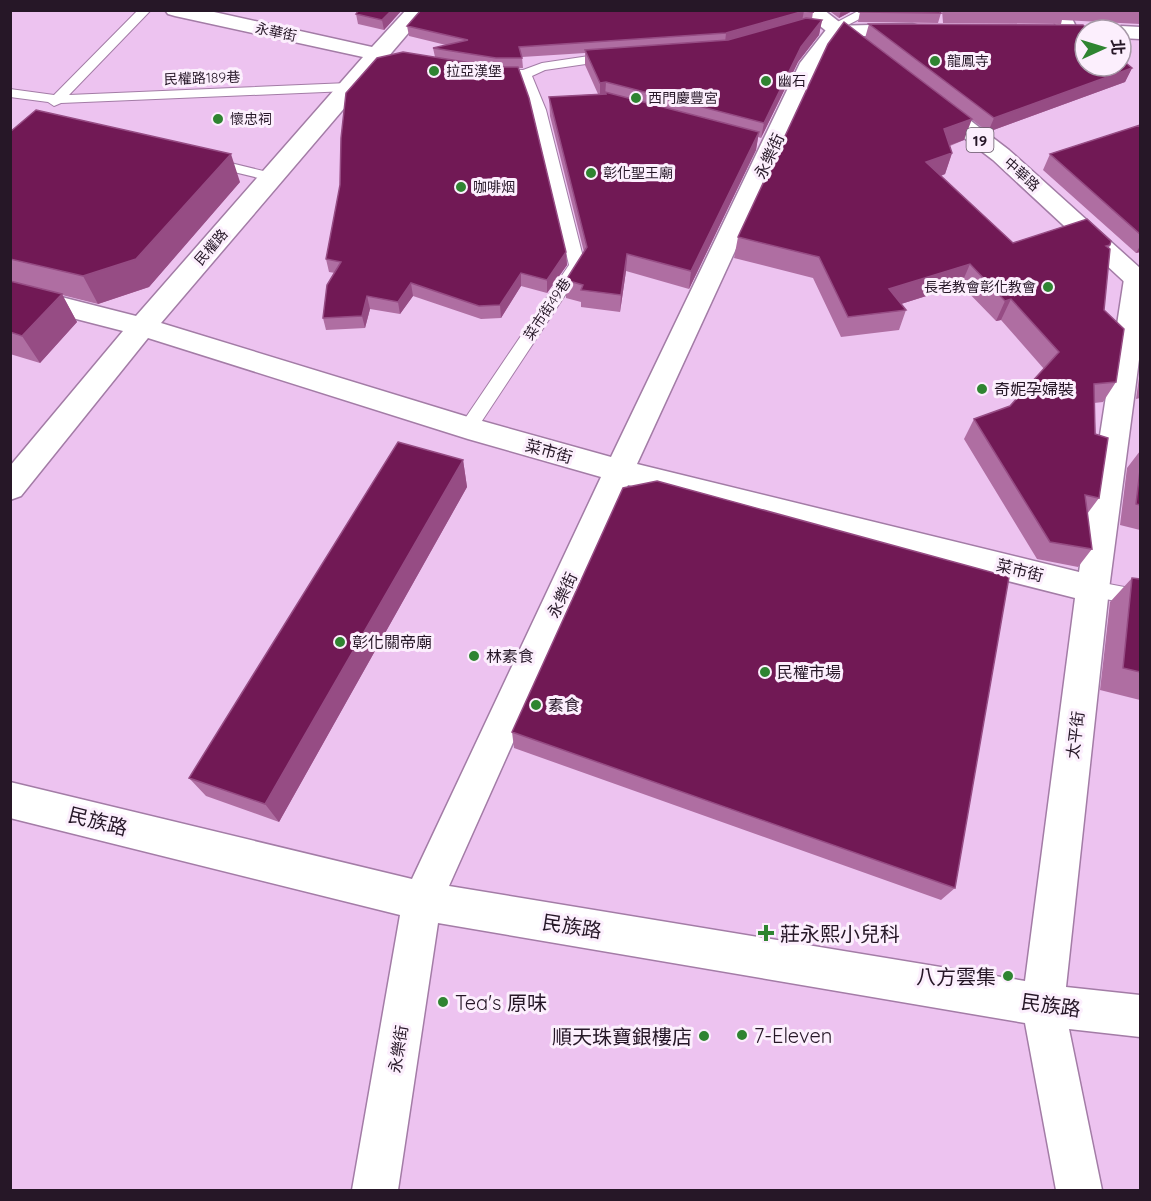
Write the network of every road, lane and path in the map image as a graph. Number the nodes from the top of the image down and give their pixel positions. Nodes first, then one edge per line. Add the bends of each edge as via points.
1 (145, 10) edge
2 (175, 10) edge
3 (418, 10) edge
4 (871, 10) edge
5 (1058, 10) edge
6 (824, 24) edge
7 (1073, 27) edge
8 (929, 30) edge
9 (1045, 31) edge
10 (1073, 31) edge
11 (383, 55) junction
12 (623, 56) edge
13 (477, 71) edge
14 (891, 72) edge
15 (525, 74) junction
16 (348, 87) junction
17 (10, 93) edge
18 (919, 93) edge
19 (57, 99) junction
20 (43, 112) edge
21 (193, 157) edge
22 (271, 177) junction
23 (1139, 280) edge
24 (10, 292) edge
25 (142, 327) junction
26 (468, 428) junction
27 (619, 471) junction
28 (10, 488) edge
29 (1093, 589) junction
30 (1140, 598) edge
31 (10, 800) edge
32 (422, 901) junction
33 (1043, 1005) junction
34 (1140, 1016) edge
35 (375, 1191) edge
36 (1079, 1191) edge

1 - 19 lane
2 - 11 street, 永華街
3 - 11 street, 民權路
4 - 6 lane
5 - 7 street
6 - 8 street
6 - 14 street
6 - 27 street, 永樂街 via 811,63 768,147
9 - 10 street
11 - 16 street, 民權路
12 - 15 lane via 583,59
13 - 15 lane
15 - 26 lane, 菜市街49巷 via 539,110 577,265
16 - 19 lane, 民權路189巷
16 - 22 street, 民權路
17 - 19 lane, 民權路189巷
18 - 23 street, 中華路 / 19 via 1001,155
19 - 20 lane
21 - 22 lane
22 - 25 street, 民權路
23 - 29 street, 太平街
24 - 25 street, 菜市街
25 - 26 street, 菜市街
25 - 28 street, 民權路
26 - 27 street, 菜市街
27 - 29 street, 菜市街
27 - 32 street, 永樂街
29 - 30 lane
29 - 33 street, 太平街
31 - 32 street, 民族路
32 - 33 street, 民族路
32 - 35 street, 永樂街
33 - 34 street, 民族路
33 - 36 street, 太平街

